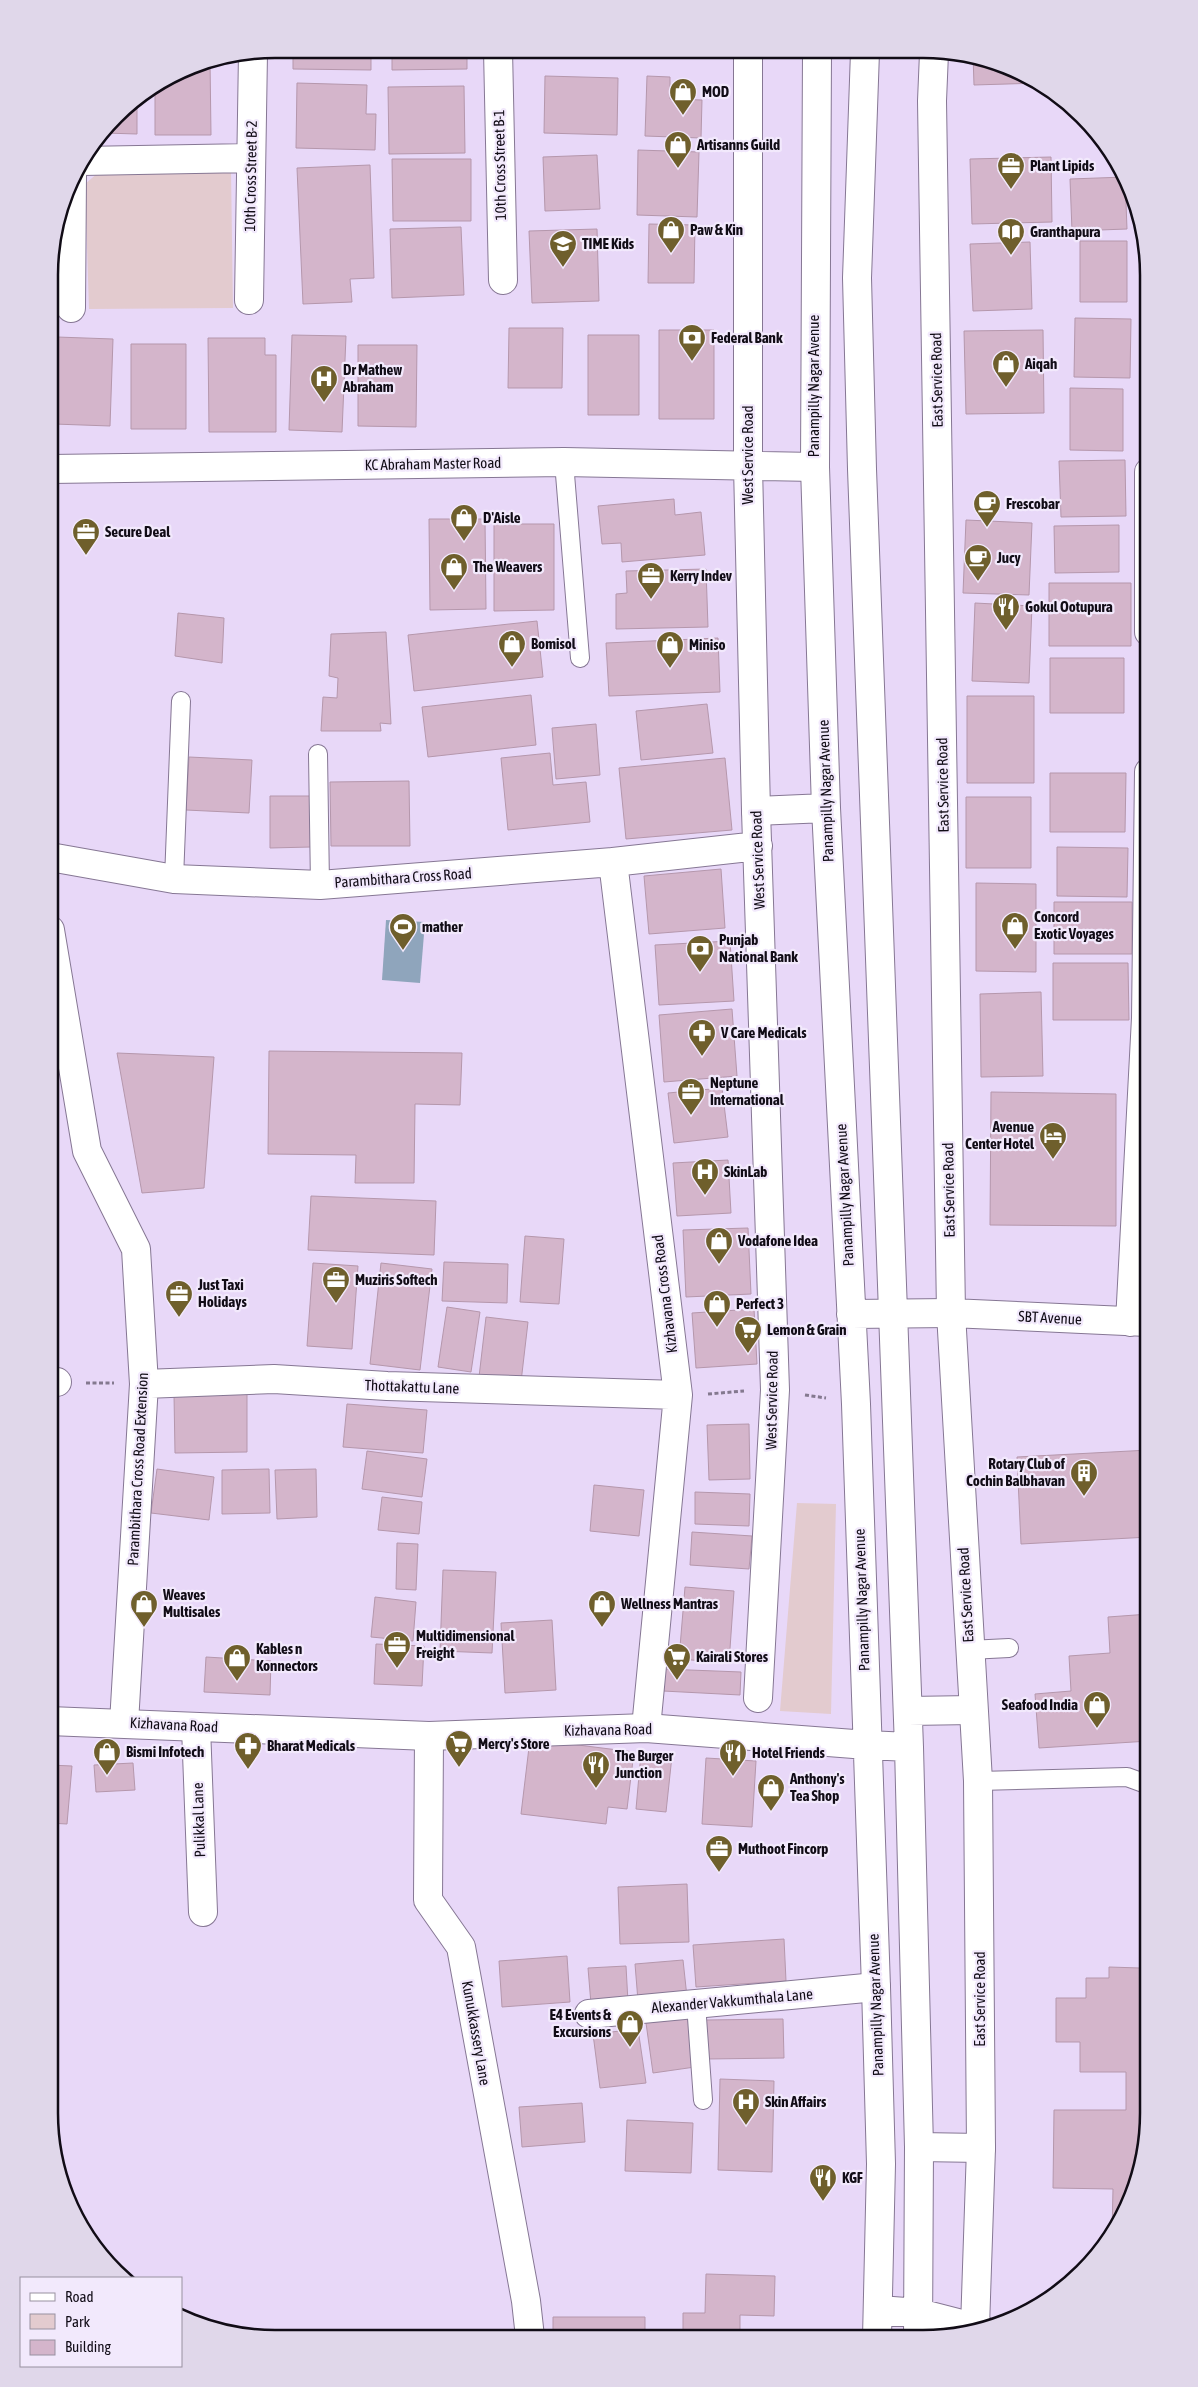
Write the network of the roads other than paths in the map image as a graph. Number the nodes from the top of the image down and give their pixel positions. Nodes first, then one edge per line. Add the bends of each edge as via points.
1 (498, 58) edge
2 (748, 58) edge
3 (817, 58) edge
4 (865, 58) edge
5 (934, 58) edge
6 (253, 59) edge
7 (251, 158) junction
8 (90, 161) edge
9 (69, 203) edge
10 (503, 280) dead end
11 (249, 300) dead end
12 (71, 308) dead end
13 (564, 462) junction
14 (748, 466) junction
15 (815, 466) junction
16 (58, 469) edge
17 (580, 658) dead end
18 (181, 701) dead end
19 (318, 754) dead end
20 (826, 808) junction
21 (756, 811) junction
22 (758, 846) junction
23 (58, 858) edge
24 (613, 862) junction
25 (174, 879) junction
26 (320, 885) junction
27 (58, 979) edge
28 (951, 1313) junction
29 (851, 1314) junction
30 (893, 1314) junction
31 (1140, 1322) edge
32 (144, 1384) junction
33 (678, 1395) junction
34 (1009, 1648) dead end
35 (969, 1650) junction
36 (758, 1698) dead end
37 (974, 1710) junction
38 (908, 1711) junction
39 (58, 1721) edge
40 (124, 1723) junction
41 (196, 1727) junction
42 (646, 1728) junction
43 (429, 1736) junction
44 (867, 1745) junction
45 (909, 1747) junction
46 (978, 1781) junction
47 (1140, 1782) edge
48 (202, 1912) dead end
49 (876, 1988) junction
50 (696, 2004) junction
51 (589, 2014) dead end
52 (704, 2100) dead end
53 (919, 2147) junction
54 (981, 2148) junction
55 (879, 2310) junction
56 (978, 2322) edge
57 (918, 2326) edge
58 (956, 2327) edge
59 (529, 2330) edge
60 (878, 2330) edge

1 - 10 street, 10th Cross Street B-1
2 - 14 street, West Service Road
3 - 15 street, Panampilly Nagar Avenue
4 - 30 street via 857,278
5 - 28 street, East Service Road
6 - 7 street, 10th Cross Street B-2
7 - 8 street
7 - 11 street, 10th Cross Street B-2
9 - 12 street via 64,265
13 - 14 street, KC Abraham Master Road
13 - 16 street, KC Abraham Master Road
13 - 17 lane
14 - 15 street, KC Abraham Master Road
14 - 21 street, West Service Road
15 - 20 street, Panampilly Nagar Avenue
18 - 25 lane
19 - 26 lane
20 - 21 street
20 - 29 street, Panampilly Nagar Avenue
21 - 22 street, West Service Road
22 - 24 street, Parambithara Cross Road
22 - 36 street, West Service Road via 775,1390
23 - 25 street, Parambithara Cross Road
24 - 26 street, Parambithara Cross Road
24 - 33 street, Kizhavana Cross Road
25 - 26 street, Parambithara Cross Road
27 - 32 street, Parambithara Cross Road Extension via 86,1151 136,1249
28 - 30 street, SBT Avenue
28 - 31 street, SBT Avenue
28 - 35 street, East Service Road
29 - 30 street, SBT Avenue
29 - 44 street, Panampilly Nagar Avenue
30 - 38 street
32 - 33 street, Thottakattu Lane via 274,1379 387,1386
32 - 40 street, Parambithara Cross Road Extension
33 - 42 street, Kizhavana Cross Road
34 - 35 lane
35 - 37 street, East Service Road
37 - 38 street
37 - 46 street, East Service Road
38 - 45 street
39 - 40 street, Kizhavana Road
40 - 41 street, Kizhavana Road
41 - 43 street, Kizhavana Road
41 - 48 street, Pulikkal Lane
42 - 43 street, Kizhavana Road
42 - 44 street, Kizhavana Road
43 - 59 street, Kunukkassery Lane via 428,1900 461,1947
44 - 45 street, Kizhavana Road
44 - 49 street, Panampilly Nagar Avenue
45 - 53 street
46 - 47 lane via 1127,1777
46 - 54 street, East Service Road
49 - 50 street, Alexander Vakkumthala Lane
49 - 55 street, Panampilly Nagar Avenue via 881,2164
50 - 51 street, Alexander Vakkumthala Lane
50 - 52 lane
53 - 54 street
53 - 57 street
54 - 56 street, East Service Road
55 - 57 street
55 - 60 street, Panampilly Nagar Avenue
57 - 58 street

